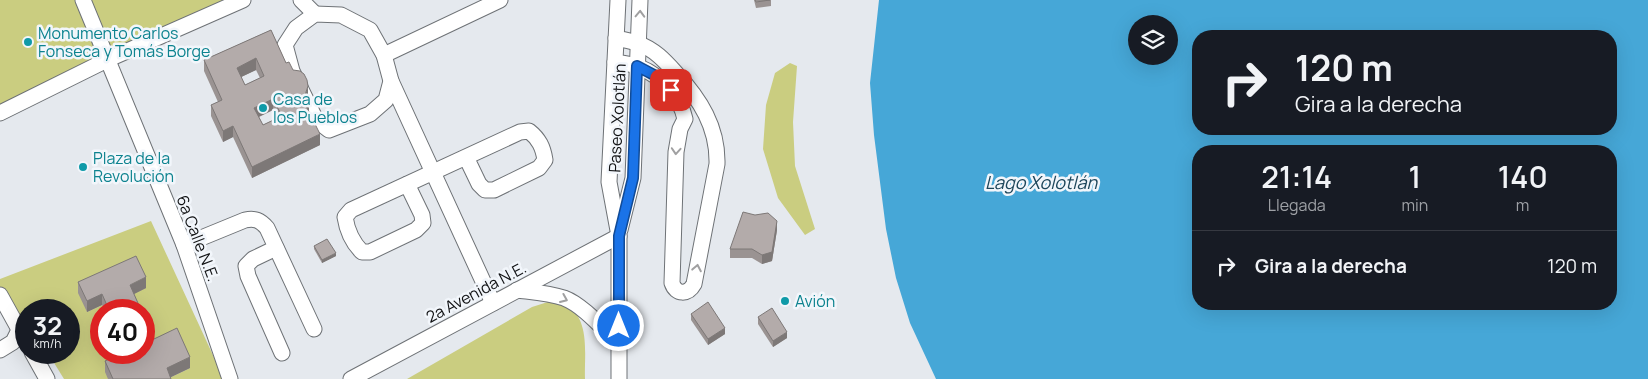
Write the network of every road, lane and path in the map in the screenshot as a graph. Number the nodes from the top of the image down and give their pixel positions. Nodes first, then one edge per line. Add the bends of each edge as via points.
1 (83, 0) edge
2 (243, 0) edge
3 (301, 0) edge
4 (500, 0) edge
5 (618, 0) edge
6 (640, 0) edge
7 (314, 14) junction
8 (616, 38) junction
9 (639, 44) junction
10 (384, 54) junction
11 (108, 59) junction
12 (615, 62) junction
13 (637, 66) junction
14 (390, 81) junction
15 (0, 113) edge
16 (708, 117) junction
17 (685, 119) junction
18 (466, 157) junction
19 (433, 172) junction
20 (407, 184) junction
21 (441, 190) junction
22 (416, 202) junction
23 (619, 236) junction
24 (184, 245) junction
25 (276, 248) junction
26 (517, 290) junction
27 (0, 295) edge
28 (493, 302) junction
29 (15, 322) edge
30 (314, 329) dead end
31 (15, 341) edge
32 (619, 344) junction
33 (0, 350) edge
34 (282, 353) dead end
35 (39, 364) edge
36 (47, 379) edge
37 (230, 379) edge
38 (351, 379) edge
39 (619, 379) edge

1 - 11 street, 6a Calle N.E.
2 - 11 street
3 - 7 street
4 - 10 street
5 - 8 street, Paseo Xolotlán
9 -> 6 street, Paseo Xolotlán
7 - 10 street via 341,15 370,30
7 - 14 street via 296,28 286,45 292,71 316,120 329,130 370,114 386,100
8 - 9 street
8 - 12 street, Paseo Xolotlán
9 - 13 street, Paseo Xolotlán
9 - 16 street via 665,61 694,93
10 - 14 street
11 - 15 street
11 - 24 street, 6a Calle N.E.
12 - 13 street
12 - 23 street, Paseo Xolotlán via 609,182
13 - 17 street via 671,90 683,109
13 - 23 street, Paseo Xolotlán via 633,178
14 - 19 street
16 - 17 street via 695,114
17 -> 16 street via 676,152 672,283 679,292 691,290 694,284 718,164 718,150
18 - 18 street via 520,132 529,131 537,137 545,160 539,168 494,190 485,190
18 - 19 street
19 - 20 street
19 - 21 street
20 - 22 street
20 - 22 street via 351,210 345,217 346,226 357,246 362,252 370,252 416,230 423,223
21 - 22 street
21 - 28 street
23 - 26 street, 2a Avenida N.E.
23 - 32 street, Paseo Xolotlán
24 - 25 street via 254,218 267,228
24 - 37 street, 6a Calle N.E.
25 - 30 street
25 - 34 street via 246,266
26 - 28 street, 2a Avenida N.E.
26 -> 32 street via 566,298
27 - 29 street
28 - 38 street, 2a Avenida N.E.
31 - 33 street
32 - 39 street, Paseo Xolotlán
35 - 36 street

